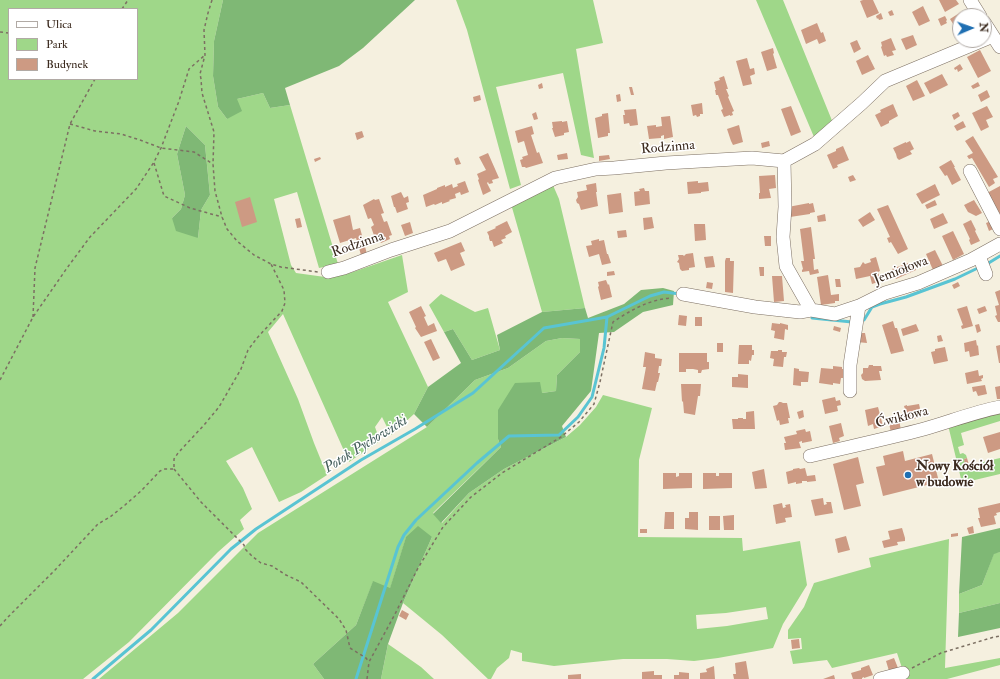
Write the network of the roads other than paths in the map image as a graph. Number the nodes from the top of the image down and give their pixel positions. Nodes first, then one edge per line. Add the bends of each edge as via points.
1 (997, 42) edge
2 (784, 161) junction
3 (970, 171) dead end
4 (1000, 229) edge
5 (1000, 244) edge
6 (328, 272) road end
7 (678, 296) road end
8 (859, 306) junction
9 (805, 311) junction
10 (850, 392) dead end
11 (1000, 407) edge
12 (810, 456) dead end
13 (903, 673) road end
14 (880, 679) edge

1 - 2 street via 885,82 815,144
2 - 6 street, Rodzinna via 752,158 666,163 596,169 555,178 450,231
2 - 9 street via 783,237 786,266
3 - 4 street
5 - 8 street, Jemiołowa via 982,266 885,293
7 - 9 street, Jemiołowa
8 - 9 street, Jemiołowa via 835,314
8 - 10 street via 850,365
11 - 12 street, Ćwikłowa via 897,436
13 - 14 street

